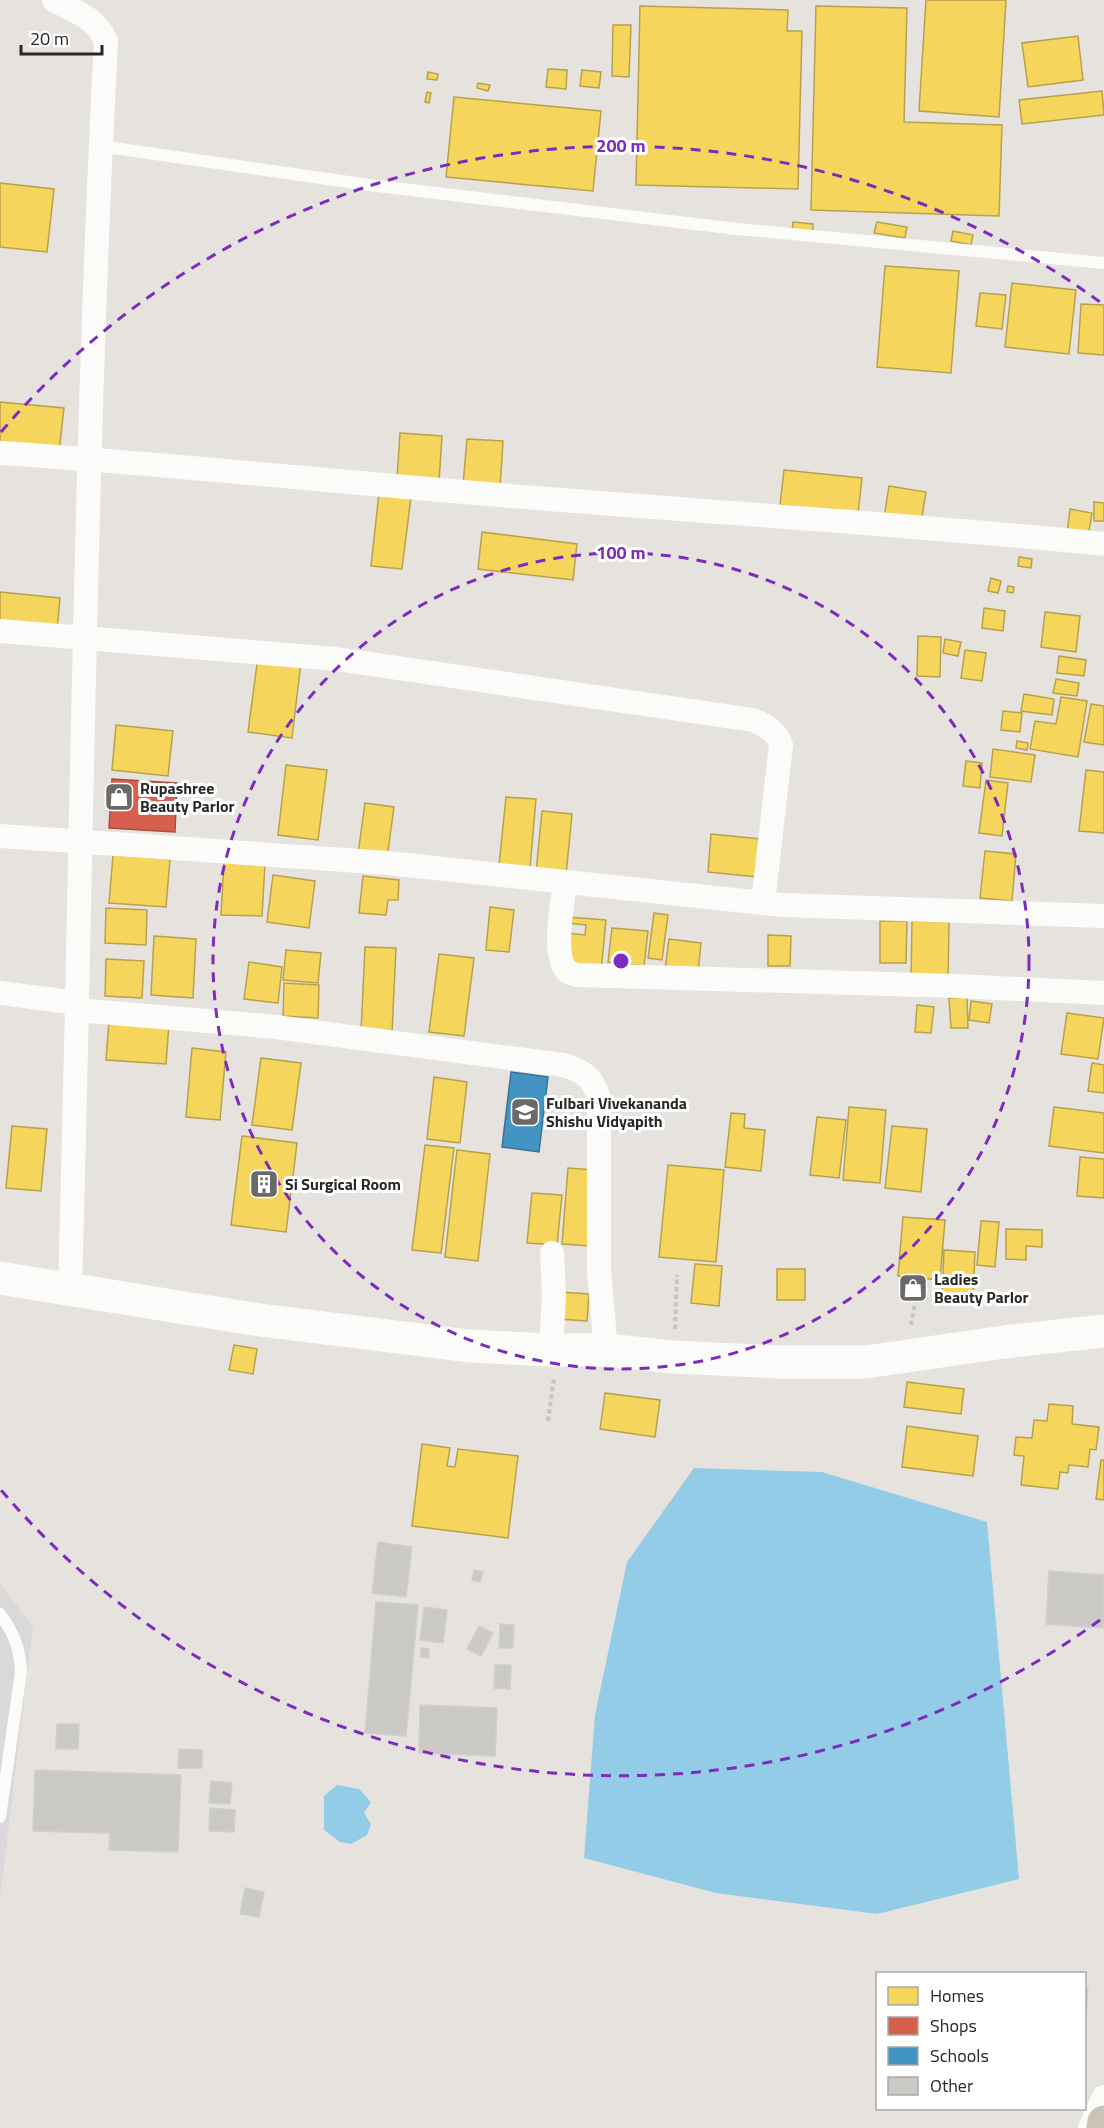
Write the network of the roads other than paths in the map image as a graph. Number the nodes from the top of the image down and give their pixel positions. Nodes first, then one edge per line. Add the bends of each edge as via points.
1 (54, 0) edge
2 (100, 146) junction
3 (1104, 263) edge
4 (0, 453) edge
5 (89, 459) junction
6 (1104, 544) edge
7 (0, 631) edge
8 (84, 637) junction
9 (0, 836) edge
10 (81, 842) junction
11 (565, 882) junction
12 (763, 903) junction
13 (1104, 916) edge
14 (0, 993) edge
15 (1104, 993) edge
16 (78, 1007) junction
17 (552, 1253) dead end
18 (0, 1278) edge
19 (70, 1288) junction
20 (1103, 1333) edge
21 (606, 1350) junction
22 (555, 1351) junction
23 (0, 1614) edge
24 (0, 1817) edge
25 (1104, 2097) edge
26 (1104, 2122) edge
27 (1090, 2128) edge
28 (1103, 2128) edge

1 - 2 street via 92,19 106,41
2 - 3 lane via 369,185 726,228
2 - 5 street
4 - 5 street
5 - 6 street
5 - 8 street
7 - 8 street
8 - 10 street
8 - 12 street via 336,659 753,720 767,726 781,745
9 - 10 street
10 - 11 street via 388,863
10 - 16 street
11 - 12 street
11 - 15 street via 559,946 561,961 568,972 577,975
12 - 13 street
14 - 16 street
16 - 19 street
16 - 21 street via 276,1027 563,1065 585,1073 595,1085 599,1099 599,1271
17 - 22 street
18 - 19 main road
19 - 22 main road via 264,1320 469,1346
20 - 21 main road via 1004,1342 866,1362 778,1362
21 - 22 main road
23 - 24 lane via 17,1643 21,1672
25 - 27 street
26 - 28 highway

